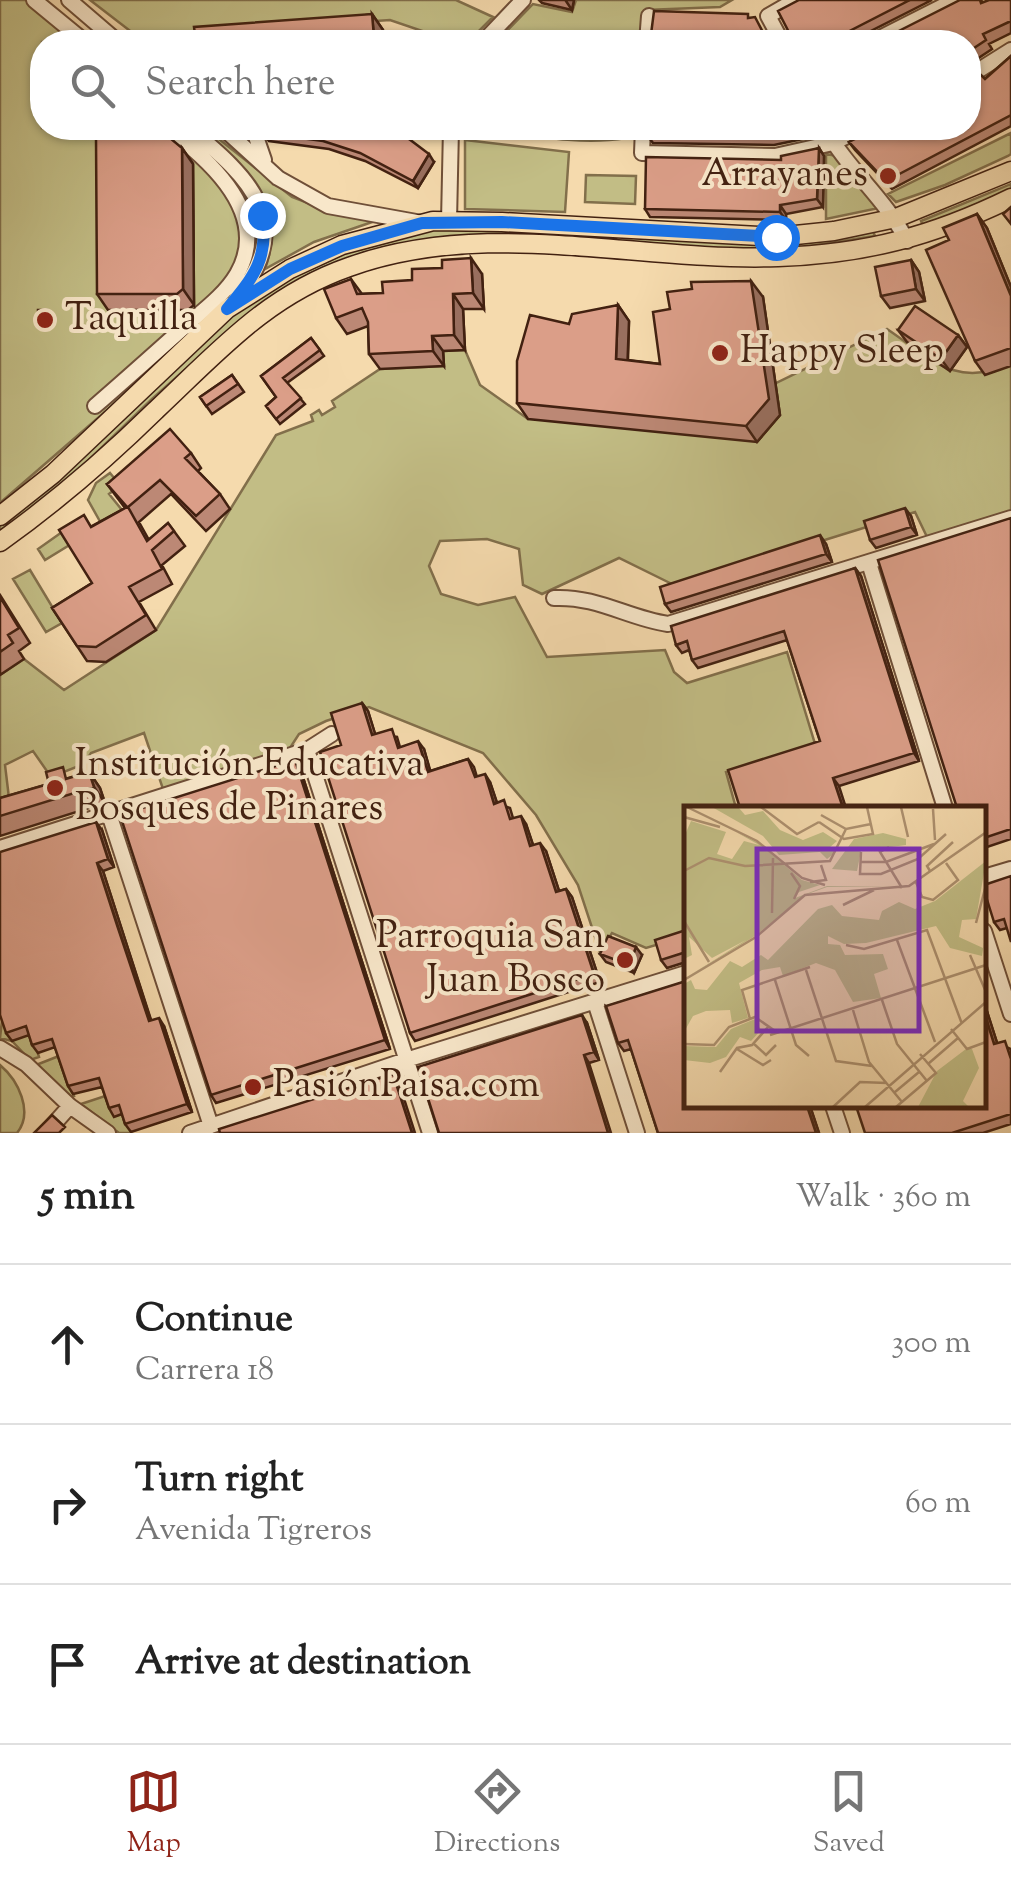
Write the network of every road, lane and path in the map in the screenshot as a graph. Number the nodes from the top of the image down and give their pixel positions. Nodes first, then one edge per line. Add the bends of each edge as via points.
1 (34, 0) edge
2 (69, 0) edge
3 (523, 0) edge
4 (796, 0) edge
5 (955, 0) edge
6 (649, 16) edge
7 (70, 30) edge
8 (104, 30) edge
9 (495, 30) edge
10 (648, 30) edge
11 (776, 30) edge
12 (896, 30) edge
13 (1011, 50) edge
14 (981, 68) edge
15 (183, 140) edge
16 (203, 140) edge
17 (236, 140) edge
18 (255, 140) edge
19 (450, 140) edge
20 (643, 140) edge
21 (837, 140) edge
22 (833, 142) junction
23 (266, 165) junction
24 (1011, 171) edge
25 (1011, 198) edge
26 (896, 218) junction
27 (449, 222) junction
28 (422, 223) junction
29 (907, 241) junction
30 (227, 309) junction
31 (94, 406) dead end
32 (0, 516) edge
33 (1011, 518) edge
34 (0, 542) edge
35 (869, 563) junction
36 (554, 598) dead end
37 (332, 734) edge
38 (307, 750) junction
39 (943, 806) edge
40 (109, 814) junction
41 (0, 848) edge
42 (1011, 868) edge
43 (986, 876) edge
44 (986, 937) edge
45 (684, 974) edge
46 (595, 1002) junction
47 (1011, 1014) edge
48 (0, 1048) edge
49 (406, 1060) junction
50 (70, 1106) junction
51 (834, 1108) edge
52 (211, 1126) junction
53 (46, 1133) edge
54 (108, 1133) edge
55 (190, 1133) edge
56 (430, 1133) edge
57 (638, 1133) edge
58 (842, 1133) edge

1 - 7 street
2 - 8 street
3 - 9 street
4 - 11 street via 768,16
5 - 12 street
6 - 10 street
13 - 14 street
15 - 31 street via 233,188 245,254 219,297
16 - 30 street via 245,177 262,215 255,275
17 - 23 street
18 - 23 street
19 - 27 street
20 - 22 street via 642,153 775,156
21 - 22 street
22 - 26 street
23 - 28 street via 328,206
24 - 26 main road
25 - 29 main road
26 - 27 main road via 776,237
26 - 29 street
27 - 28 main road
28 - 30 main road via 342,246
29 - 34 main road via 778,257 499,243 423,246 350,266 252,319 72,488
30 - 32 main road
33 - 35 street
35 - 36 street via 668,624 594,600
35 - 39 street
37 - 38 street
38 - 40 street
38 - 49 street
40 - 41 street
40 - 52 street
42 - 43 street
44 - 47 street
45 - 46 street
46 - 49 street
46 - 57 street
48 - 50 street
49 - 52 street
49 - 56 street
50 - 53 street
50 - 54 street
51 - 58 street
52 - 55 street

